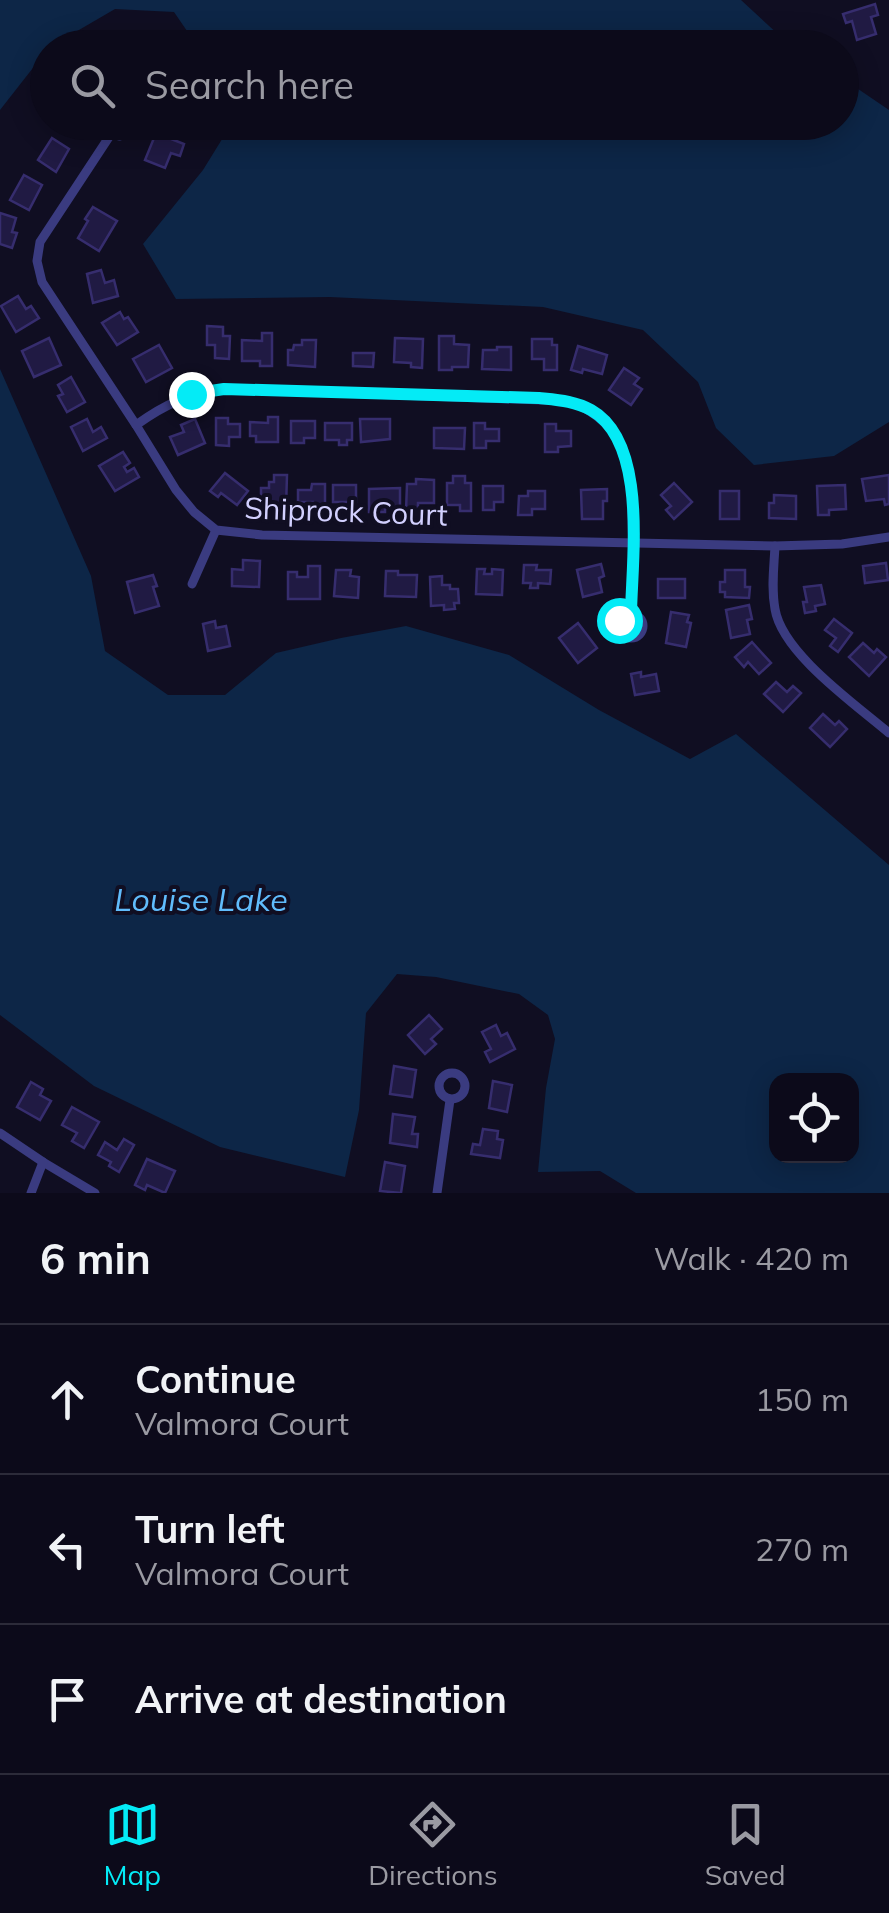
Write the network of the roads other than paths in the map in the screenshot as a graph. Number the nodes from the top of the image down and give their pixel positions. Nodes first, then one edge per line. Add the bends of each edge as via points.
1 (106, 140) edge
2 (136, 426) junction
3 (216, 530) junction
4 (889, 537) edge
5 (632, 542) junction
6 (775, 546) junction
7 (192, 584) dead end
8 (631, 613) dead end
9 (889, 733) edge
10 (450, 1100) dead end
11 (0, 1133) edge
12 (43, 1162) junction
13 (32, 1193) edge
14 (95, 1193) edge
15 (437, 1193) edge

1 - 2 street, Shiprock Court via 40,242 37,261 42,282
2 - 3 street, Shiprock Court via 176,490
2 - 5 street via 191,394 224,389 570,401 594,412 625,454
3 - 5 street, Shiprock Court
3 - 7 street
4 - 6 street, Shiprock Court
5 - 6 street, Shiprock Court
5 - 8 street
6 - 9 street via 775,612 798,654
10 - 15 street
11 - 12 street
12 - 13 street
12 - 14 street

